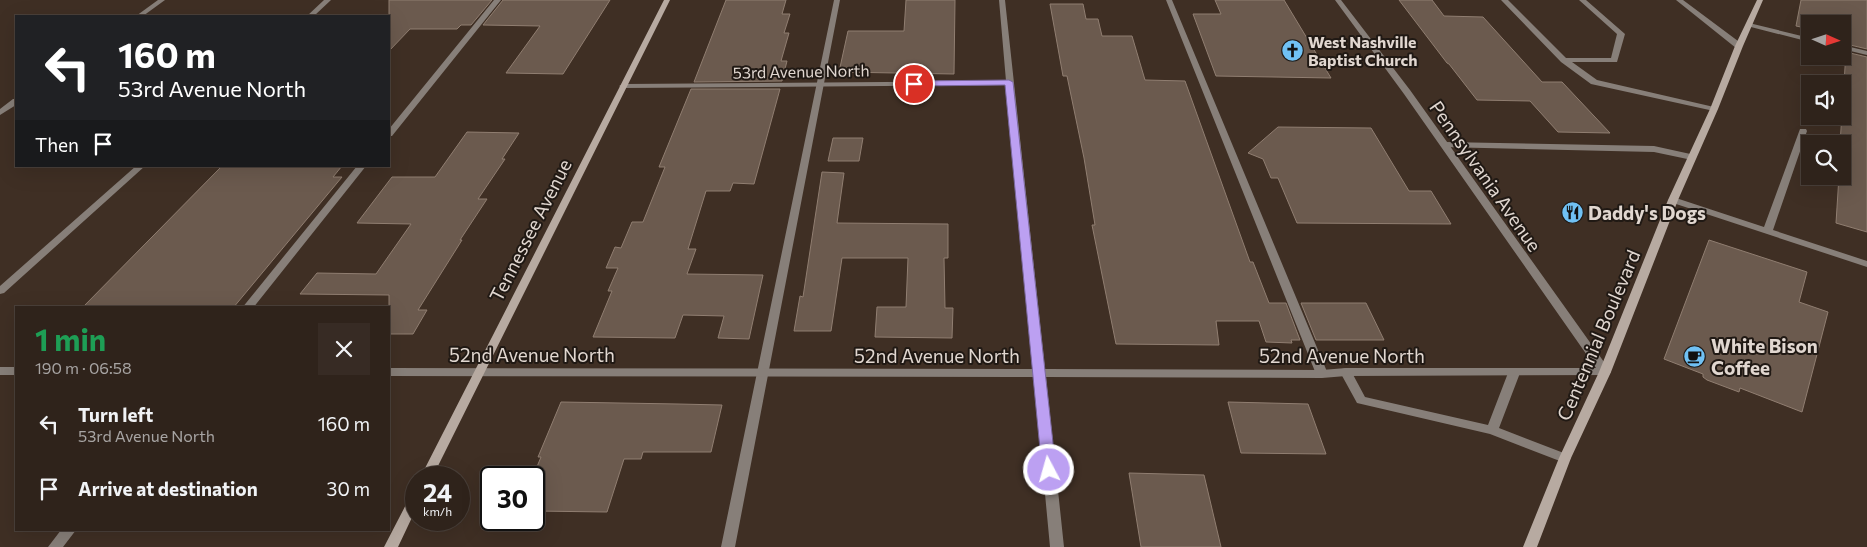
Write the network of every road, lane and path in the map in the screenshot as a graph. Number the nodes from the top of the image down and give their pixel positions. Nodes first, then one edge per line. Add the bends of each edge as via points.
1 (162, 0) edge
2 (328, 0) edge
3 (498, 0) edge
4 (667, 0) edge
5 (837, 0) edge
6 (1002, 0) edge
7 (1169, 0) edge
8 (1338, 0) edge
9 (1504, 0) edge
10 (1582, 0) edge
11 (1679, 0) edge
12 (1760, 0) edge
13 (140, 15) edge
14 (311, 15) edge
15 (1749, 25) junction
16 (1801, 38) edge
17 (1739, 46) junction
18 (1851, 50) edge
19 (1867, 53) edge
20 (1564, 60) junction
21 (1009, 82) junction
22 (820, 84) junction
23 (623, 86) junction
24 (15, 102) edge
25 (1714, 109) junction
26 (0, 113) edge
27 (1803, 130) dead end
28 (390, 133) edge
29 (1445, 145) junction
30 (1692, 157) junction
31 (140, 167) edge
32 (361, 167) edge
33 (1673, 200) junction
34 (1768, 230) junction
35 (1867, 264) edge
36 (0, 291) edge
37 (249, 306) edge
38 (0, 372) edge
39 (15, 372) edge
40 (390, 372) edge
41 (479, 372) junction
42 (1346, 372) junction
43 (1605, 372) junction
44 (763, 373) junction
45 (1039, 373) junction
46 (1514, 373) junction
47 (1322, 374) junction
48 (1492, 430) junction
49 (1565, 458) junction
50 (432, 466) edge
51 (405, 519) edge
52 (68, 531) edge
53 (56, 547) edge
54 (391, 547) edge
55 (728, 547) edge
56 (1057, 547) edge
57 (1530, 547) edge

1 - 13 street
2 - 14 street
3 - 28 street
4 - 23 main road, Tennessee Avenue
5 - 22 street
6 - 21 street
7 - 47 street
8 - 29 street, Pennsylvania Avenue
9 - 20 street
10 - 20 street via 1621,34 1614,60
11 - 17 street
12 - 15 main road, Centennial Boulevard
15 - 16 street
15 - 17 main road, Centennial Boulevard
17 - 25 main road, Centennial Boulevard
18 - 19 street
20 - 25 street via 1594,82
21 - 22 street, 53rd Avenue North
21 - 45 street
22 - 23 street, 53rd Avenue North
22 - 44 street
23 - 41 main road, Tennessee Avenue
24 - 26 street
25 - 30 main road, Centennial Boulevard
27 - 34 street
29 - 30 street via 1654,148
29 - 43 street, Pennsylvania Avenue
30 - 33 main road, Centennial Boulevard
31 - 36 street
32 - 37 street
33 - 34 street
33 - 43 main road, Centennial Boulevard
34 - 35 street
38 - 39 street
40 - 41 street, 52nd Avenue North
41 - 44 street, 52nd Avenue North
41 - 50 main road, Tennessee Avenue
42 - 46 street, 52nd Avenue North
42 - 47 street, 52nd Avenue North
42 - 48 street via 1361,400
43 - 46 street, 52nd Avenue North
43 - 49 main road, Centennial Boulevard
44 - 45 street, 52nd Avenue North
44 - 55 street
45 - 47 street, 52nd Avenue North
45 - 56 street
46 - 48 street
48 - 49 street
49 - 57 main road, Centennial Boulevard
51 - 54 main road
52 - 53 street

